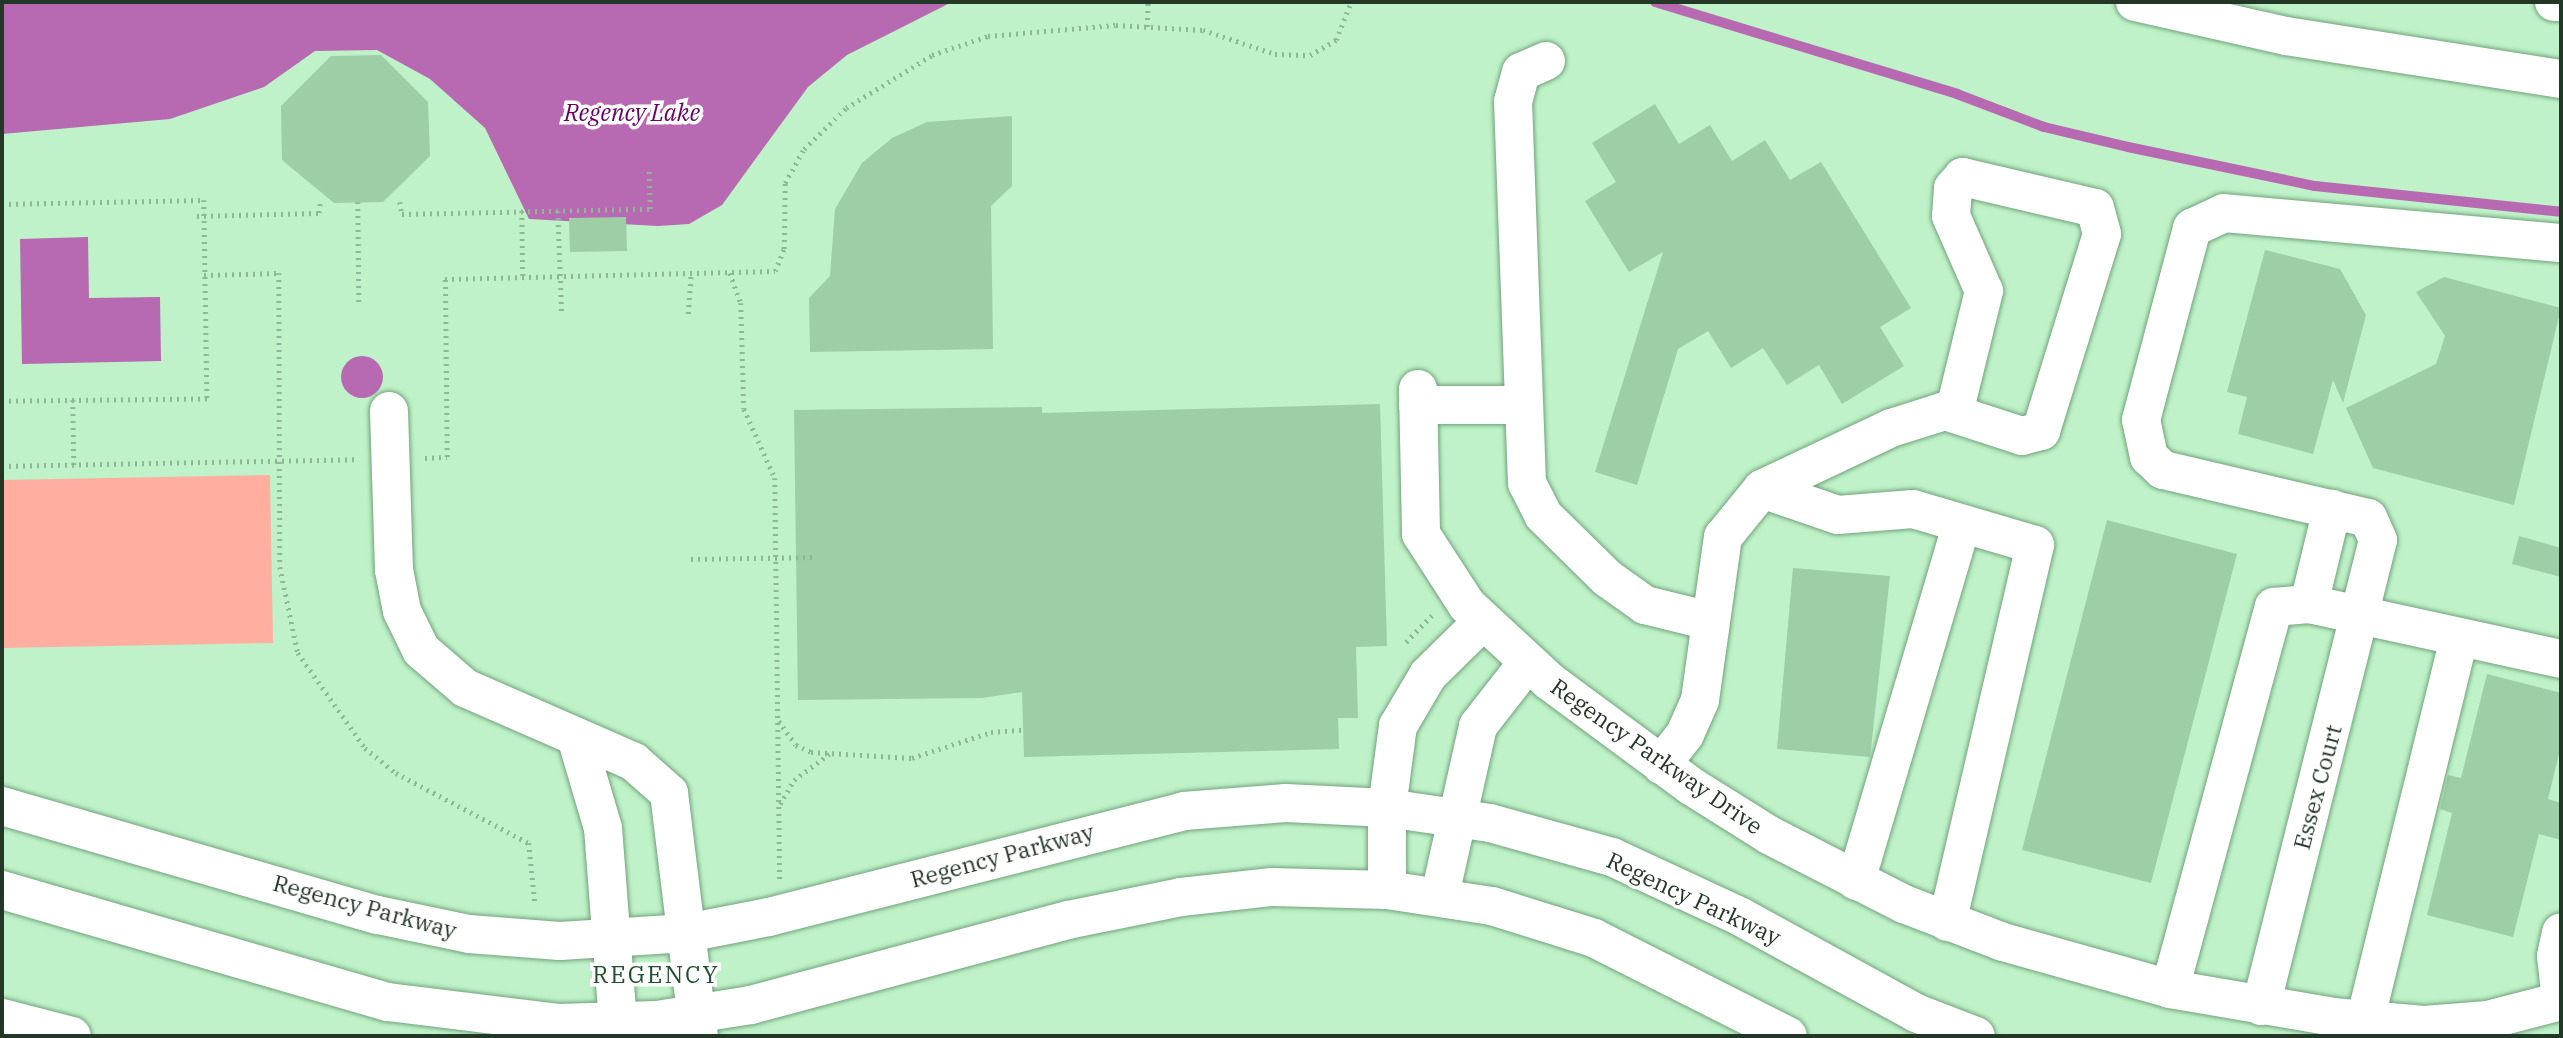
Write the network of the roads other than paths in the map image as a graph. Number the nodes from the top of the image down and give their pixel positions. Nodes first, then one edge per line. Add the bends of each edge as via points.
1 (2135, 2) edge
2 (2554, 2) edge
3 (2561, 2) edge
4 (1546, 61) dead end
5 (2561, 79) edge
6 (2561, 243) edge
7 (1520, 405) junction
8 (389, 411) dead end
9 (1954, 413) junction
10 (1762, 489) junction
11 (2332, 509) junction
12 (1962, 524) junction
13 (2292, 606) junction
14 (2362, 619) junction
15 (1483, 621) junction
16 (1710, 621) junction
17 (2459, 639) junction
18 (2561, 659) edge
19 (1528, 662) junction
20 (576, 737) junction
21 (1661, 765) junction
22 (2, 806) edge
23 (1387, 808) junction
24 (1455, 817) junction
25 (1856, 881) junction
26 (2, 890) edge
27 (1387, 890) junction
28 (1440, 895) junction
29 (1947, 922) junction
30 (687, 933) junction
31 (2561, 933) edge
32 (611, 940) junction
33 (2170, 989) junction
34 (2561, 1001) edge
35 (2261, 1006) junction
36 (2, 1018) edge
37 (2365, 1021) junction
38 (699, 1026) edge
39 (2514, 1026) edge
40 (619, 1030) edge
41 (72, 1036) edge
42 (1788, 1036) edge
43 (1976, 1036) edge

1 - 5 main road via 2298,39
2 - 3 main road
4 - 7 main road via 1521,72 1513,101
6 - 11 main road via 2224,214 2192,228 2141,420 2143,445 2163,470
7 - 15 main road, Regency Parkway Drive via 1418,397 1421,534 1448,582
7 - 16 main road via 1527,483 1543,515 1626,593 1664,612
8 - 20 main road via 397,590 421,650 465,688
9 - 9 main road via 2022,436 2041,432 2102,234 2095,208 1963,177 1954,188 1951,216 1984,291
9 - 10 main road via 1891,428
10 - 12 main road via 1838,515 1913,509
10 - 16 main road via 1723,537
11 - 13 main road
11 - 14 main road, Essex Court via 2376,526 2376,568
12 - 25 main road
12 - 29 main road via 2030,541 2037,553
13 - 14 main road
13 - 33 main road
14 - 17 main road
14 - 35 main road, Essex Court
15 - 19 main road, Regency Parkway Drive
15 - 23 main road via 1409,701 1394,742
16 - 21 main road via 1697,710
17 - 18 main road
17 - 37 main road
19 - 21 main road, Regency Parkway Drive
19 - 24 main road, Regency Parkway Drive via 1478,726
20 - 30 main road via 642,766 669,793
20 - 32 main road via 598,800
21 - 25 main road, Regency Parkway Drive via 1734,814
22 - 32 main road, Regency Parkway via 421,925 516,940
23 - 24 main road, Regency Parkway
23 - 27 main road
23 - 30 main road, Regency Parkway via 1275,803 1160,815 823,905
24 - 28 main road, Regency Parkway Drive
24 - 43 main road, Regency Parkway via 1553,838 1647,871 1892,1001
25 - 29 main road, Regency Parkway Drive
26 - 40 main road via 388,1002 499,1020
27 - 28 main road
27 - 38 main road via 1272,887 1147,902
28 - 42 main road via 1594,938
29 - 33 main road, Regency Parkway Drive
30 - 32 main road, Regency Parkway
30 - 38 main road
31 - 34 main road via 2556,956
32 - 40 main road
33 - 35 main road, Regency Parkway Drive
34 - 39 main road, Regency Parkway Drive
35 - 37 main road, Regency Parkway Drive
36 - 41 main road
37 - 39 main road, Regency Parkway Drive
38 - 40 main road

